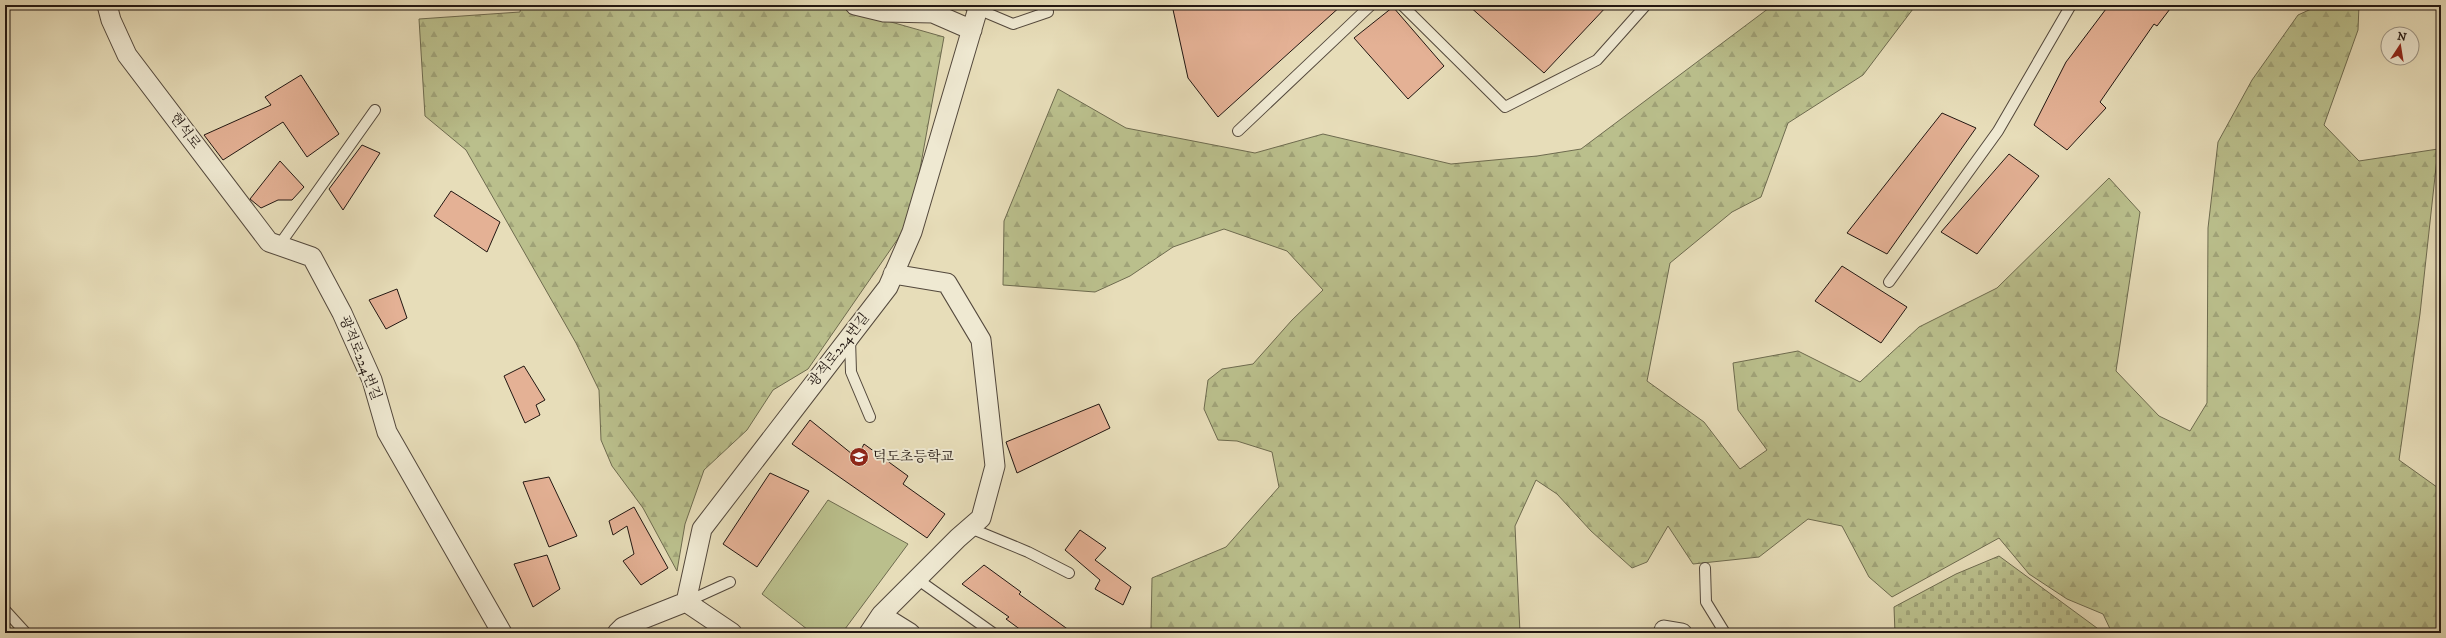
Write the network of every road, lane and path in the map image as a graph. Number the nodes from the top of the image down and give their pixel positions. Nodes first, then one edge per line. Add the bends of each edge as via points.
1 (106, 5) edge
2 (855, 5) edge
3 (1371, 5) edge
4 (1402, 5) edge
5 (1646, 5) edge
6 (2071, 5) edge
7 (975, 7) edge
8 (1048, 12) dead end
9 (972, 30) junction
10 (375, 110) dead end
11 (1238, 131) dead end
12 (280, 244) junction
13 (894, 274) junction
14 (1890, 282) dead end
15 (850, 335) junction
16 (870, 417) dead end
17 (970, 528) junction
18 (1705, 568) dead end
19 (1069, 573) dead end
20 (917, 579) junction
21 (730, 582) dead end
22 (686, 602) junction
23 (5, 610) edge
24 (882, 615) junction
25 (26, 633) edge
26 (502, 633) edge
27 (617, 633) edge
28 (732, 633) edge
29 (869, 633) edge
30 (910, 633) edge
31 (993, 633) edge
32 (1725, 633) edge

1 - 12 street, 현석로 via 127,54 269,242
2 - 9 street via 884,12 933,13
3 - 11 lane
4 - 5 lane via 1505,107 1597,60
6 - 14 lane via 1998,131
7 - 8 lane via 1013,24
7 - 9 street, 광적로224번길
9 - 13 street, 광적로224번길 via 912,232
10 - 12 lane
12 - 26 street, 광적로224번길 via 312,257 342,313 372,380 387,432
13 - 15 street, 광적로224번길 via 888,287
13 - 17 street via 946,283 981,340 995,466 980,518
15 - 16 lane via 851,372
15 - 22 street, 광적로224번길 via 702,529
17 - 19 lane via 1028,552
17 - 20 street
18 - 32 lane via 1706,602
20 - 24 street
20 - 31 lane
21 - 22 lane
22 - 27 street via 623,627
22 - 28 street
23 - 25 lane
24 - 29 street
24 - 30 street

